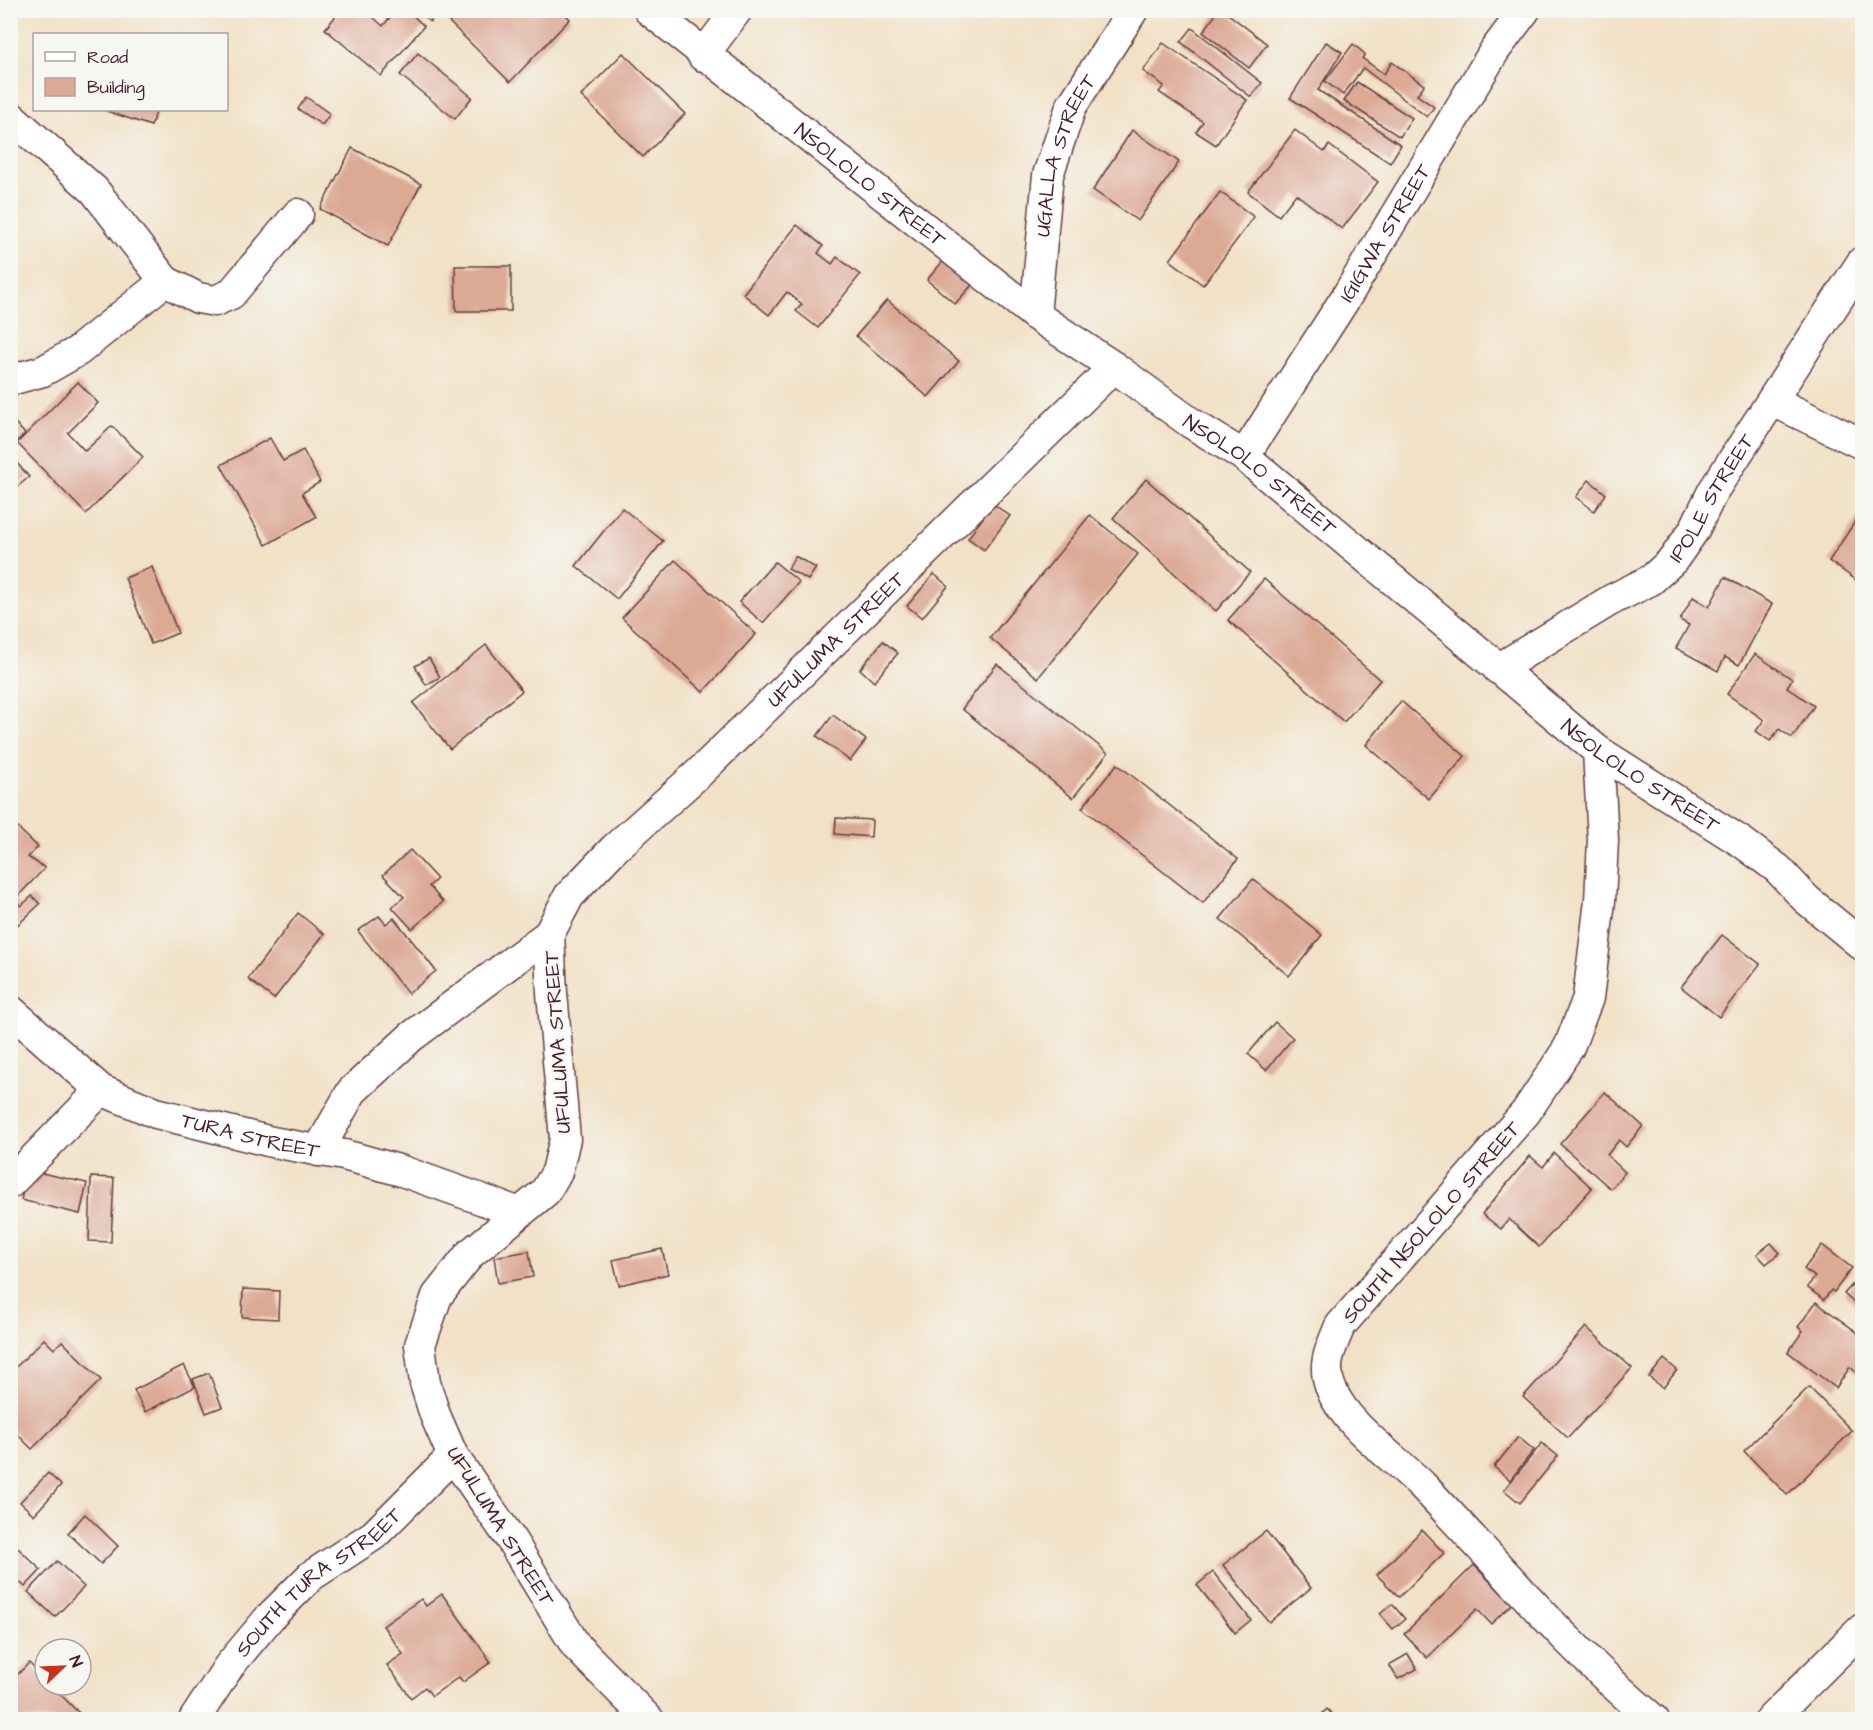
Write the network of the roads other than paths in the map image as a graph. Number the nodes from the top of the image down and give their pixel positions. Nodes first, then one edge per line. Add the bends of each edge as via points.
1 (649, 10) edge
2 (737, 10) edge
3 (1133, 10) edge
4 (1525, 10) edge
5 (703, 56) junction
6 (11, 119) edge
7 (298, 214) dead end
8 (1863, 262) edge
9 (165, 281) junction
10 (1035, 315) junction
11 (1114, 367) junction
12 (10, 380) edge
13 (1773, 401) junction
14 (1863, 444) edge
15 (1244, 456) junction
16 (1498, 669) junction
17 (1598, 751) junction
18 (549, 934) junction
19 (1863, 945) edge
20 (10, 1010) edge
21 (101, 1090) junction
22 (318, 1151) junction
23 (10, 1183) edge
24 (517, 1212) junction
25 (453, 1456) junction
26 (1863, 1629) edge
27 (194, 1719) edge
28 (649, 1719) edge
29 (1654, 1719) edge
30 (1770, 1719) edge

1 - 5 street, NSOLOLO STREET
2 - 5 street
3 - 10 street, UGALLA STREET via 1071,107 1048,175
4 - 15 street, IGIGWA STREET via 1495,50 1346,299
5 - 10 street, NSOLOLO STREET
6 - 9 street via 94,190
7 - 9 street via 231,294 214,301 198,298
8 - 13 street, IPOLE STREET
9 - 12 street via 78,351 44,371
10 - 11 street, NSOLOLO STREET
11 - 15 street, NSOLOLO STREET
11 - 18 street, UFULUMA STREET via 699,773 614,849 569,896
13 - 14 street
13 - 16 street, IPOLE STREET via 1673,560 1651,580
15 - 16 street, NSOLOLO STREET
16 - 17 street, NSOLOLO STREET
17 - 19 street, NSOLOLO STREET via 1743,843
17 - 29 street, SOUTH NSOLOLO STREET via 1603,840 1600,901 1588,998 1569,1047 1526,1112 1340,1326 1325,1362 1330,1388 1352,1421 1421,1485 1558,1632
18 - 22 street via 411,1037 352,1091
18 - 24 street, UFULUMA STREET via 565,1139 557,1172 544,1192
20 - 21 street, TURA STREET
21 - 22 street, TURA STREET via 156,1113
21 - 23 street
22 - 24 street, TURA STREET via 402,1171
24 - 25 street, UFULUMA STREET via 470,1254 437,1296 420,1345 425,1383
25 - 27 street, SOUTH TURA STREET via 374,1535 311,1576 270,1617 229,1666
25 - 28 street, UFULUMA STREET via 510,1538 576,1646
26 - 30 street

